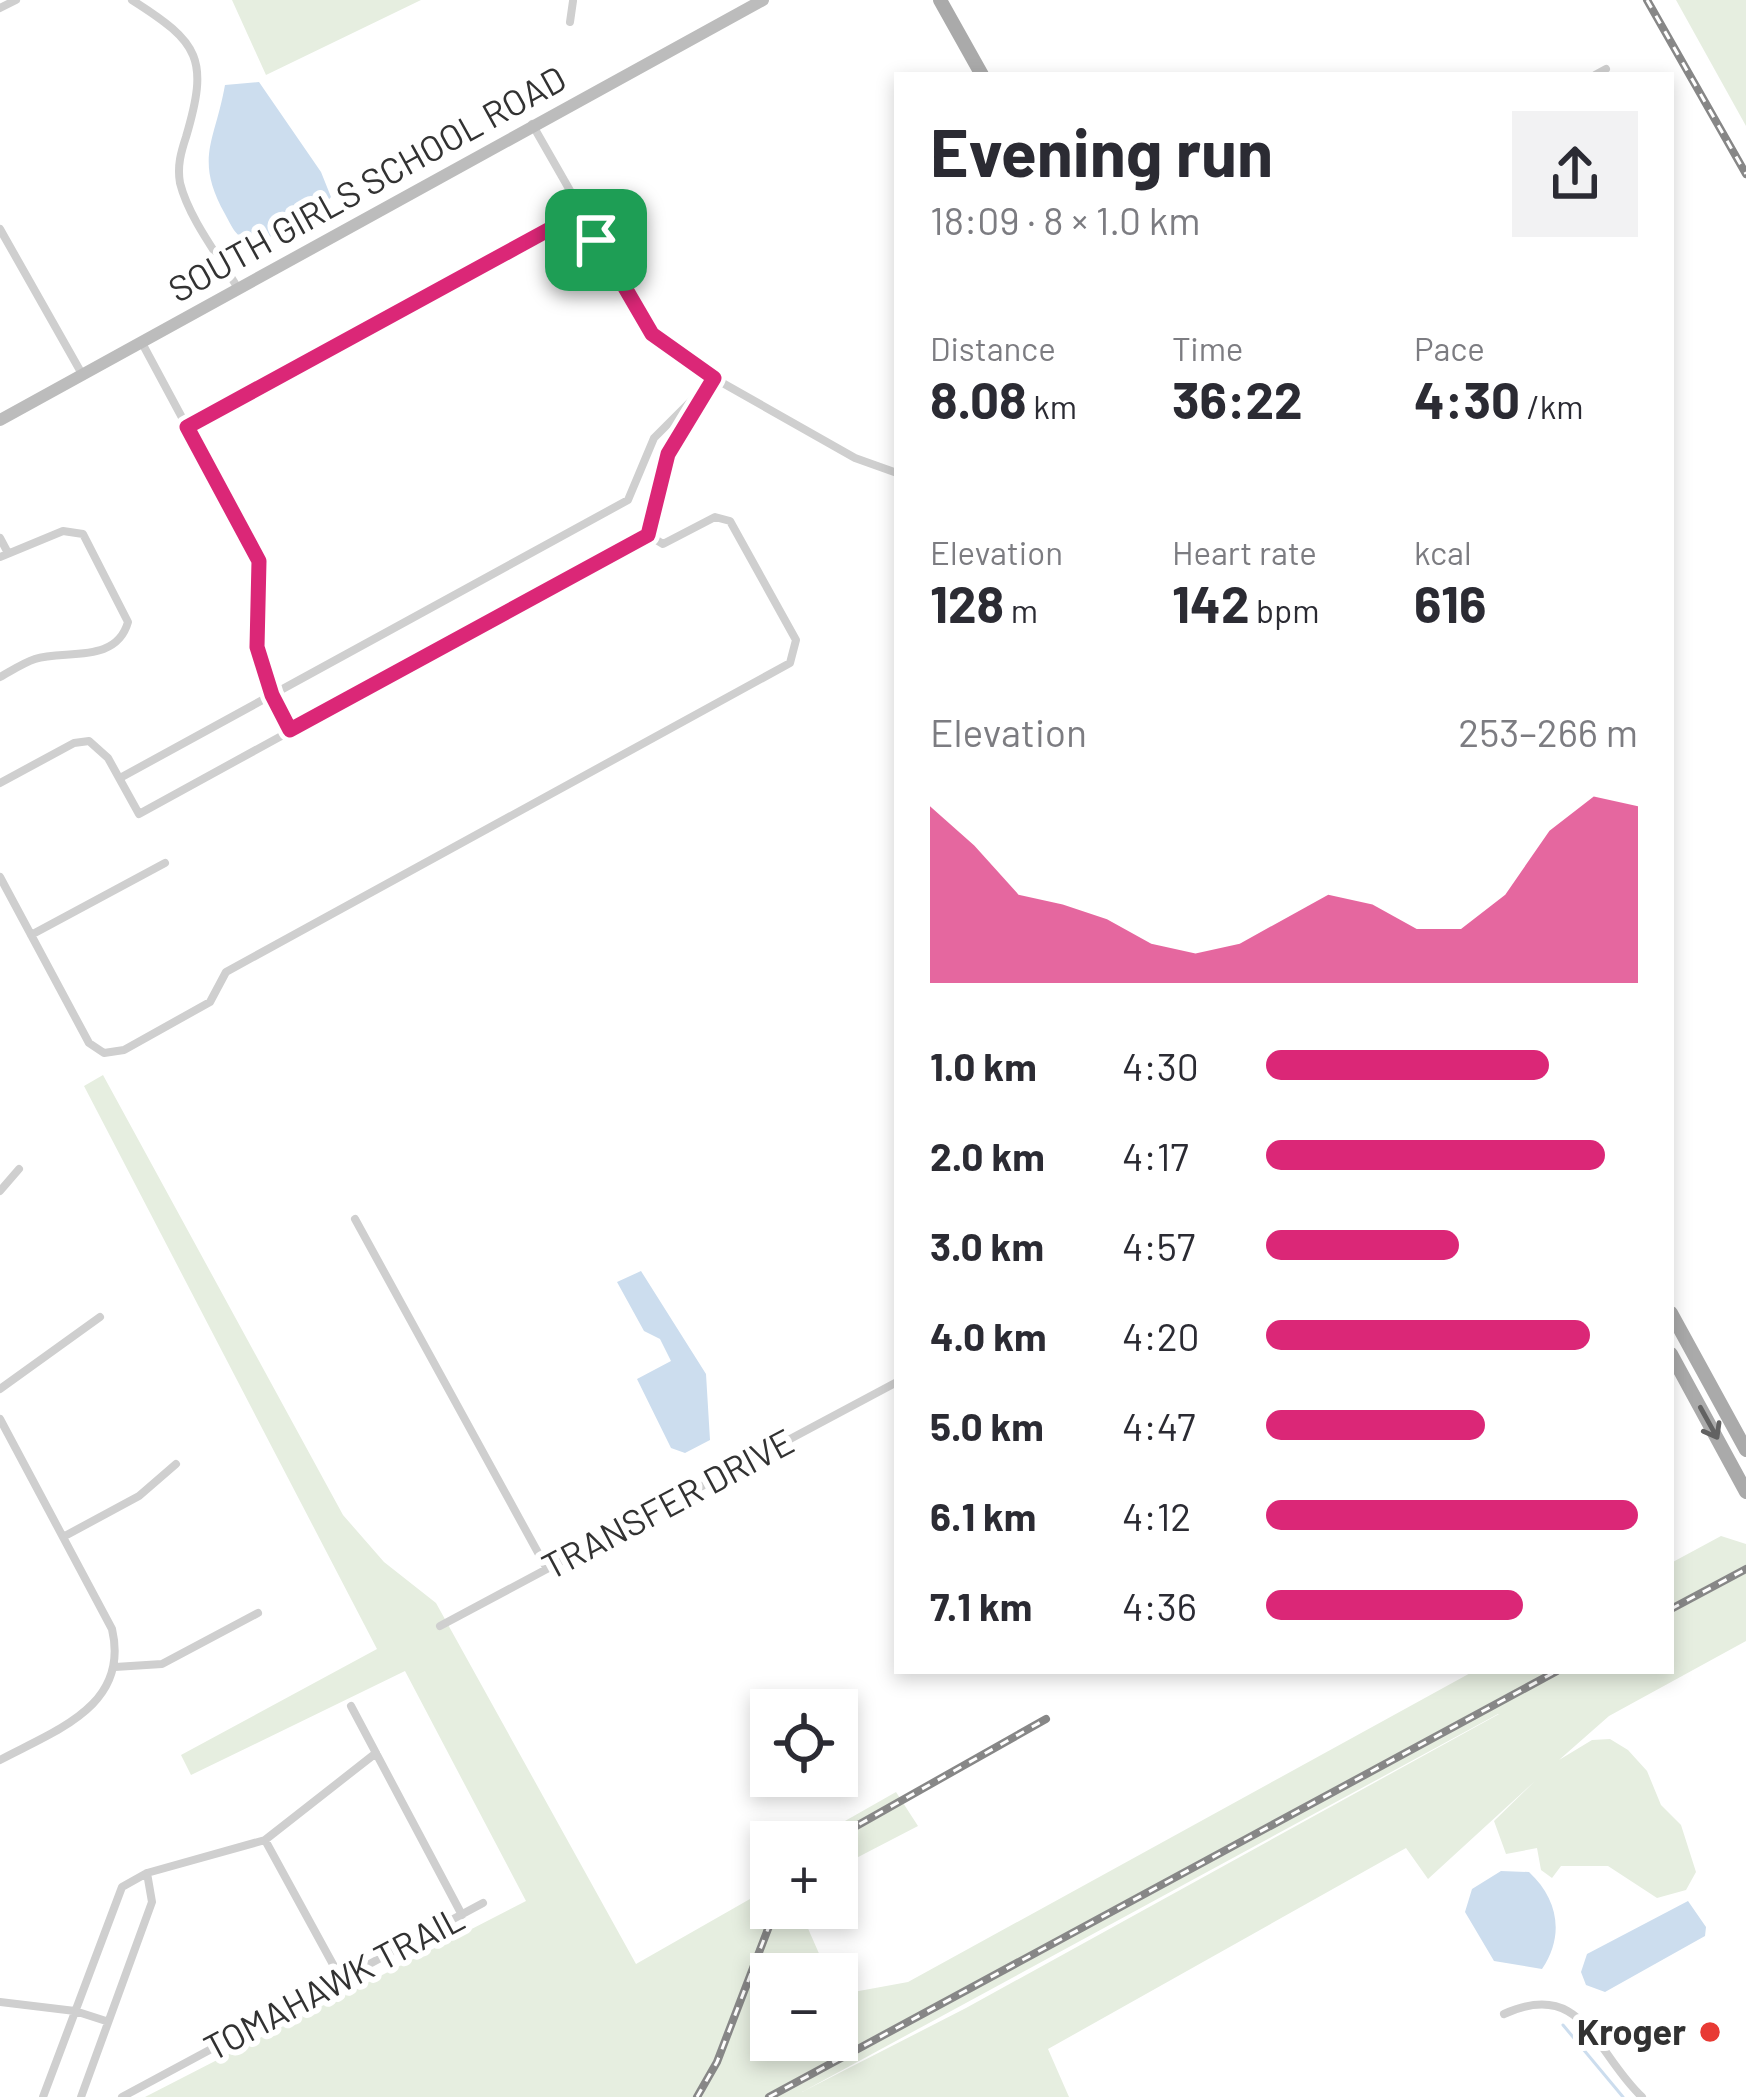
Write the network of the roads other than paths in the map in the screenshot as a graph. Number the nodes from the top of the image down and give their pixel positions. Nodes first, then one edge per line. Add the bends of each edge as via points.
1 (16, 0) edge
2 (132, 0) edge
3 (763, 0) edge
4 (940, 0) edge
5 (573, 1) edge
6 (0, 8) edge
7 (570, 22) dead end
8 (1606, 69) dead end
9 (980, 72) edge
10 (1600, 72) edge
11 (532, 124) junction
12 (581, 212) junction
13 (0, 229) edge
14 (238, 290) junction
15 (142, 343) junction
16 (82, 376) junction
17 (714, 378) junction
18 (0, 420) edge
19 (187, 427) junction
20 (894, 472) edge
21 (648, 535) junction
22 (0, 538) edge
23 (4, 555) edge
24 (0, 676) edge
25 (272, 695) junction
26 (290, 730) junction
27 (120, 778) junction
28 (0, 783) edge
29 (166, 862) dead end
30 (0, 877) edge
31 (32, 935) junction
32 (19, 1169) dead end
33 (0, 1191) edge
34 (355, 1219) dead end
35 (100, 1317) dead end
36 (1674, 1318) edge
37 (1674, 1360) edge
38 (894, 1384) edge
39 (0, 1389) edge
40 (0, 1419) edge
41 (1746, 1450) edge
42 (176, 1464) dead end
43 (1746, 1492) edge
44 (63, 1537) junction
45 (547, 1569) junction
46 (258, 1613) dead end
47 (440, 1626) dead end
48 (115, 1666) junction
49 (350, 1706) dead end
50 (376, 1753) junction
51 (0, 1760) edge
52 (266, 1840) junction
53 (147, 1873) junction
54 (484, 1903) dead end
55 (462, 1915) junction
56 (341, 1979) junction
57 (0, 2002) edge
58 (75, 2011) junction
59 (1504, 2014) dead end
60 (106, 2021) junction
61 (44, 2097) edge
62 (81, 2097) edge
63 (122, 2097) edge
64 (1642, 2097) edge

1 - 6 street
2 - 14 street via 174,26 194,52 199,90 179,177
3 - 11 main road, SOUTH GIRLS SCHOOL ROAD
4 - 9 main road
5 - 7 street
8 - 10 street
11 - 12 street
11 - 14 main road, SOUTH GIRLS SCHOOL ROAD
12 - 17 street via 652,334
12 - 19 street
13 - 16 street
14 - 15 main road, SOUTH GIRLS SCHOOL ROAD
15 - 16 main road, SOUTH GIRLS SCHOOL ROAD
15 - 19 street
16 - 18 main road, SOUTH GIRLS SCHOOL ROAD
17 - 20 street
17 - 21 street via 668,454
17 - 25 street via 654,438 628,500
19 - 25 street via 259,561 257,647
21 - 26 street
21 - 31 street via 663,544 723,517 731,523 798,650 790,663 226,972 208,1004 124,1051 89,1042
22 - 23 street
23 - 24 street via 63,531 83,533 128,622 120,637 86,655 38,657
25 - 26 street
25 - 27 street
26 - 27 street via 139,814
27 - 28 street via 98,744 77,741
29 - 31 street
30 - 31 street
32 - 33 street
34 - 45 street
35 - 39 street
36 - 41 main road
37 -> 43 main road
38 - 45 street, TRANSFER DRIVE
40 - 44 street
42 - 44 street via 139,1496
44 - 48 street via 112,1629
45 - 47 street, TRANSFER DRIVE
46 - 48 street via 162,1664
48 - 51 street via 91,1709
49 - 50 street
50 - 52 street
50 - 55 street
52 - 53 street
52 - 56 street
53 - 58 street via 122,1887
53 - 60 street via 152,1902
54 - 55 street, TOMAHAWK TRAIL
55 - 56 street, TOMAHAWK TRAIL
56 - 63 street, TOMAHAWK TRAIL
57 - 58 street
58 - 60 street
58 - 61 street
59 - 64 street via 1550,2003 1573,2012
60 - 62 street

